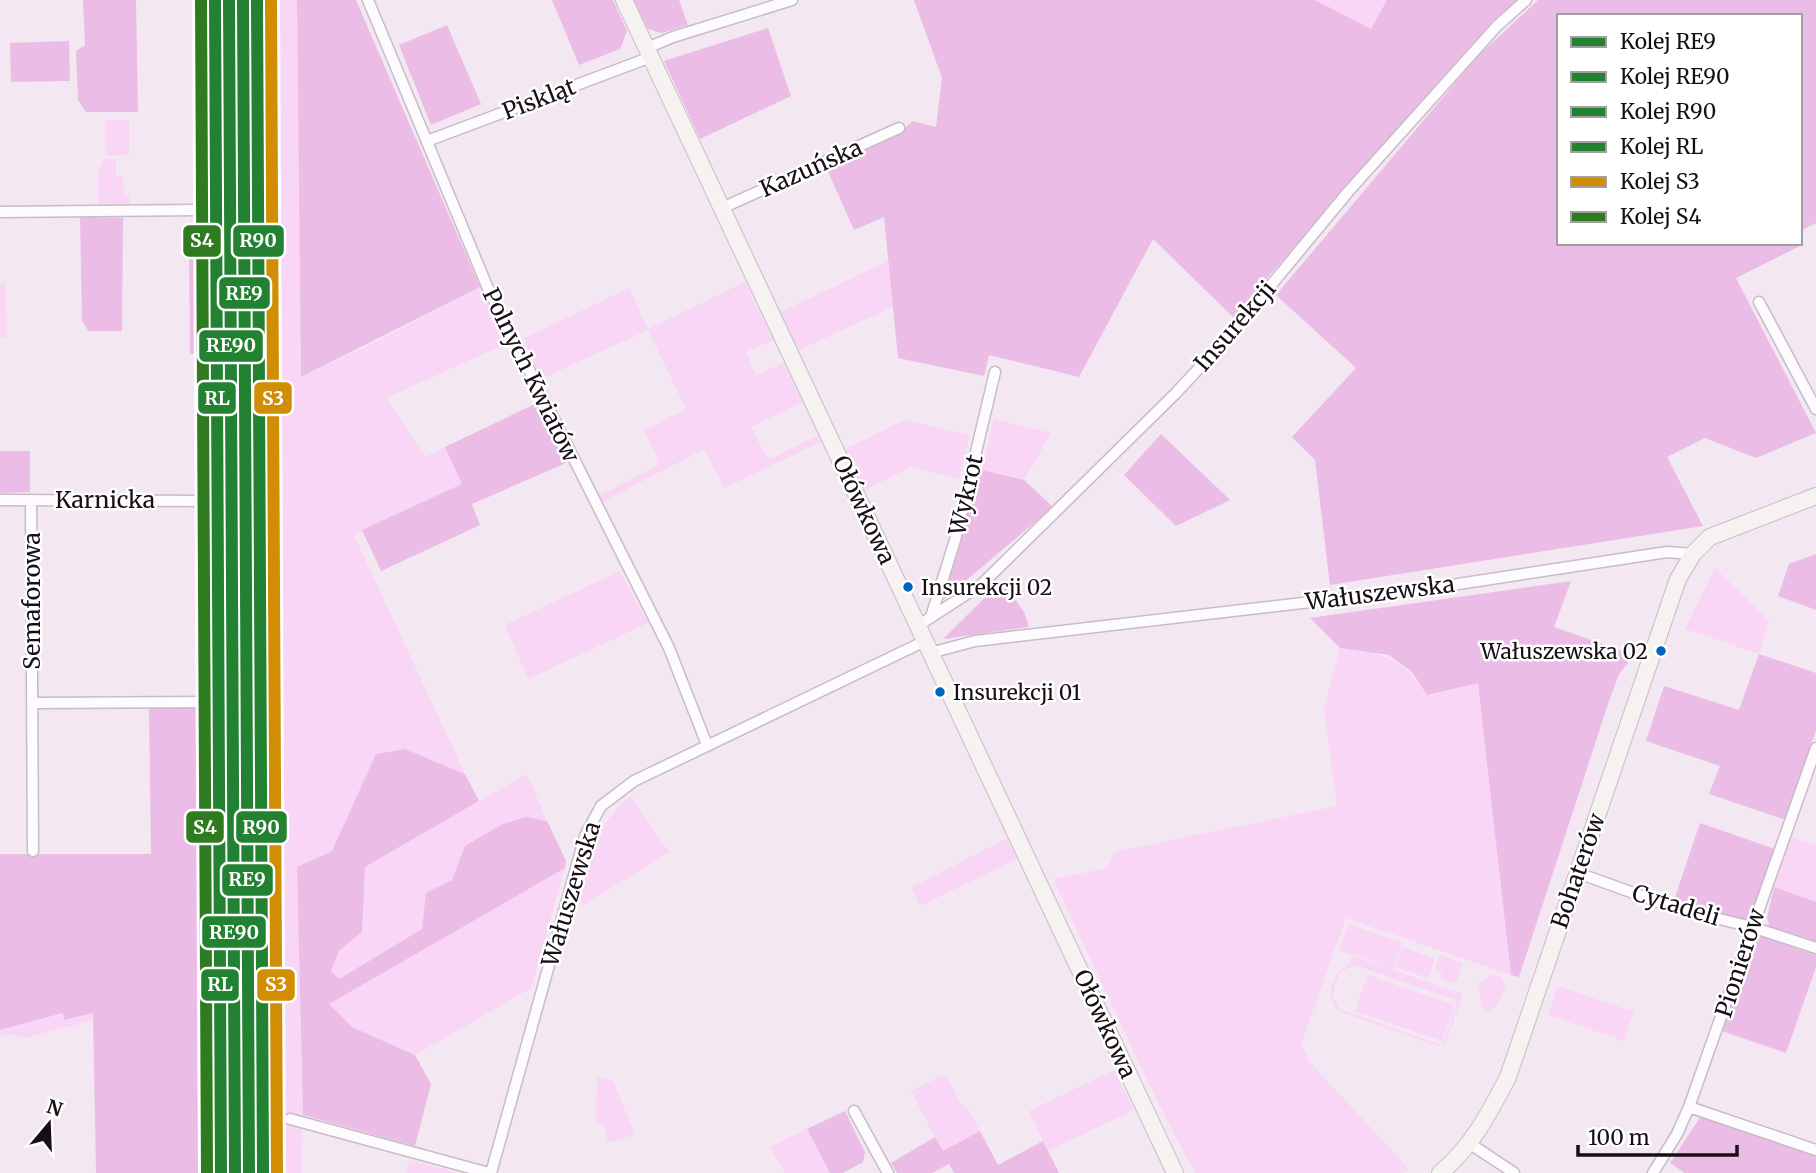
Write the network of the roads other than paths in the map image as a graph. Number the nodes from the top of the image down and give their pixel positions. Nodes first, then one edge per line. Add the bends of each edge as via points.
1 (368, 0) edge
2 (624, 0) edge
3 (792, 0) edge
4 (1526, 0) edge
5 (649, 52) junction
6 (899, 128) dead end
7 (427, 141) junction
8 (722, 208) junction
9 (196, 210) dead end
10 (0, 212) edge
11 (1759, 302) dead end
12 (995, 372) dead end
13 (1816, 409) edge
14 (1816, 496) edge
15 (0, 500) edge
16 (31, 500) junction
17 (210, 501) dead end
18 (1693, 554) junction
19 (925, 621) junction
20 (928, 647) junction
21 (207, 702) dead end
22 (32, 703) junction
23 (707, 745) junction
24 (1816, 748) edge
25 (33, 851) dead end
26 (1578, 873) junction
27 (1752, 927) junction
28 (1816, 948) edge
29 (1689, 1107) junction
30 (854, 1111) dead end
31 (290, 1119) dead end
32 (1469, 1143) junction
33 (1816, 1150) edge
34 (490, 1173) edge
35 (888, 1173) edge
36 (1175, 1173) edge
37 (1440, 1173) edge
38 (1514, 1173) edge
39 (1653, 1173) edge

1 - 7 street, Polnych Kwiatów
2 - 5 street, Ołówkowa
3 - 5 street, Piskląt via 673,37
4 - 19 street, Insurekcji via 1497,26 1348,192 1229,336 1166,404 991,576
5 - 7 street, Piskląt
5 - 8 street, Ołówkowa
6 - 8 street, Kazuńska
7 - 23 street, Polnych Kwiatów via 487,286 669,648
8 - 19 street, Ołówkowa
9 - 10 street
11 - 13 street
12 - 19 street, Wykrot via 948,566
14 - 18 street via 1710,537
15 - 16 street, Karnicka
16 - 17 street, Karnicka
16 - 22 street, Semaforowa
18 - 20 street, Wałuszewska via 1655,553 1432,588
18 - 26 street, Bohaterów via 1678,579
19 - 20 street, Ołówkowa
20 - 23 street, Wałuszewska
20 - 36 street, Ołówkowa
21 - 22 street, Semaforowa
22 - 25 street, Semaforowa
23 - 34 street, Wałuszewska via 634,781 611,796 593,817
24 - 27 street, Pionierów
26 - 27 street, Cytadeli via 1678,909
26 - 32 street, Bohaterów via 1508,1077
27 - 28 street, Cytadeli
27 - 29 street, Pionierów
29 - 33 street
29 - 39 street, Pionierów
30 - 35 street
31 - 34 street
32 - 37 street, Bohaterów
32 - 38 street

